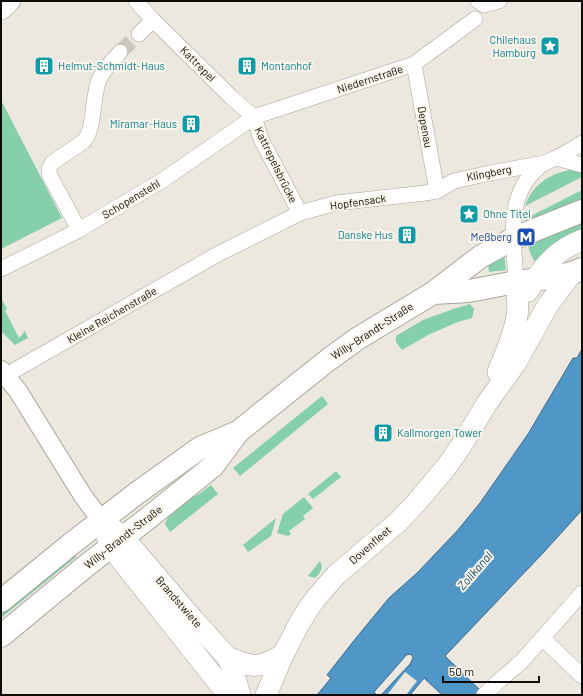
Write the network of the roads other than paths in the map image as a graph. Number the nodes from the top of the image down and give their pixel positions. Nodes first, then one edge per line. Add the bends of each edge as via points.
1 (10, 1) edge
2 (478, 1) edge
3 (499, 1) edge
4 (146, 8) edge
5 (1, 9) edge
6 (475, 20) dead end
7 (139, 34) tunnel mouth
8 (120, 52) tunnel mouth
9 (414, 64) junction
10 (254, 117) junction
11 (582, 143) edge
12 (550, 160) junction
13 (582, 165) edge
14 (436, 191) junction
15 (582, 211) edge
16 (300, 213) junction
17 (79, 230) junction
18 (513, 239) junction
19 (582, 240) edge
20 (218, 254) joint
21 (1, 269) edge
22 (577, 271) edge
23 (525, 281) junction
24 (433, 293) junction
25 (3, 374) edge
26 (487, 403) junction
27 (238, 432) junction
28 (101, 520) junction
29 (117, 542) junction
30 (582, 593) edge
31 (1, 601) edge
32 (1, 636) edge
33 (542, 638) junction
34 (283, 655) junction
35 (227, 657) junction
36 (582, 676) edge
37 (228, 695) edge
38 (240, 695) edge
39 (266, 695) edge
40 (484, 695) edge

1 - 5 main road
2 - 3 street via 484,5
4 - 7 street
4 - 10 street, Kattrepel via 232,98
6 - 9 street, Niedernstraße
8 - 17 street via 99,79 87,137 49,167 50,176
9 - 10 street, Niedernstraße
9 - 14 street, Depenau
10 - 16 street, Kattrepelsbrücke via 261,139
10 - 17 street, Schopenstehl via 163,180
11 - 12 street
12 - 13 street
12 - 14 street, Klingberg via 454,180
12 - 18 street via 533,172 516,200
14 - 16 street, Hopfensack via 336,203
15 - 18 main road, Willy-Brandt-Straße
16 - 20 street, Hopfensack
17 - 21 street, Schopenstehl
18 - 23 street
18 - 24 main road, Willy-Brandt-Straße via 480,257
19 - 23 main road via 561,251
20 - 25 street, Kleine Reichenstraße
22 - 23 main road, Willy-Brandt-Straße
22 - 26 main road, Dovenfleet via 548,304 515,364
23 - 24 main road, Willy-Brandt-Straße via 469,291
23 - 26 main road, Dovenfleet via 513,334
24 - 27 main road, Willy-Brandt-Straße via 357,339
25 - 28 street, Brandstwiete via 18,391 83,496
26 - 34 main road, Dovenfleet via 461,446 418,502 336,575 317,596
27 - 28 main road, Willy-Brandt-Straße via 200,448
27 - 29 main road, Willy-Brandt-Straße via 213,466
28 - 29 main road, Brandstwiete
28 - 31 main road, Willy-Brandt-Straße
29 - 32 main road, Willy-Brandt-Straße
29 - 35 main road, Brandstwiete
29 - 37 main road, Brandstwiete via 144,591
30 - 33 street
33 - 36 street
33 - 40 street via 522,661
34 - 35 main road via 263,665 252,666
34 - 39 main road, Dovenfleet
35 - 38 main road, Brandstwiete

